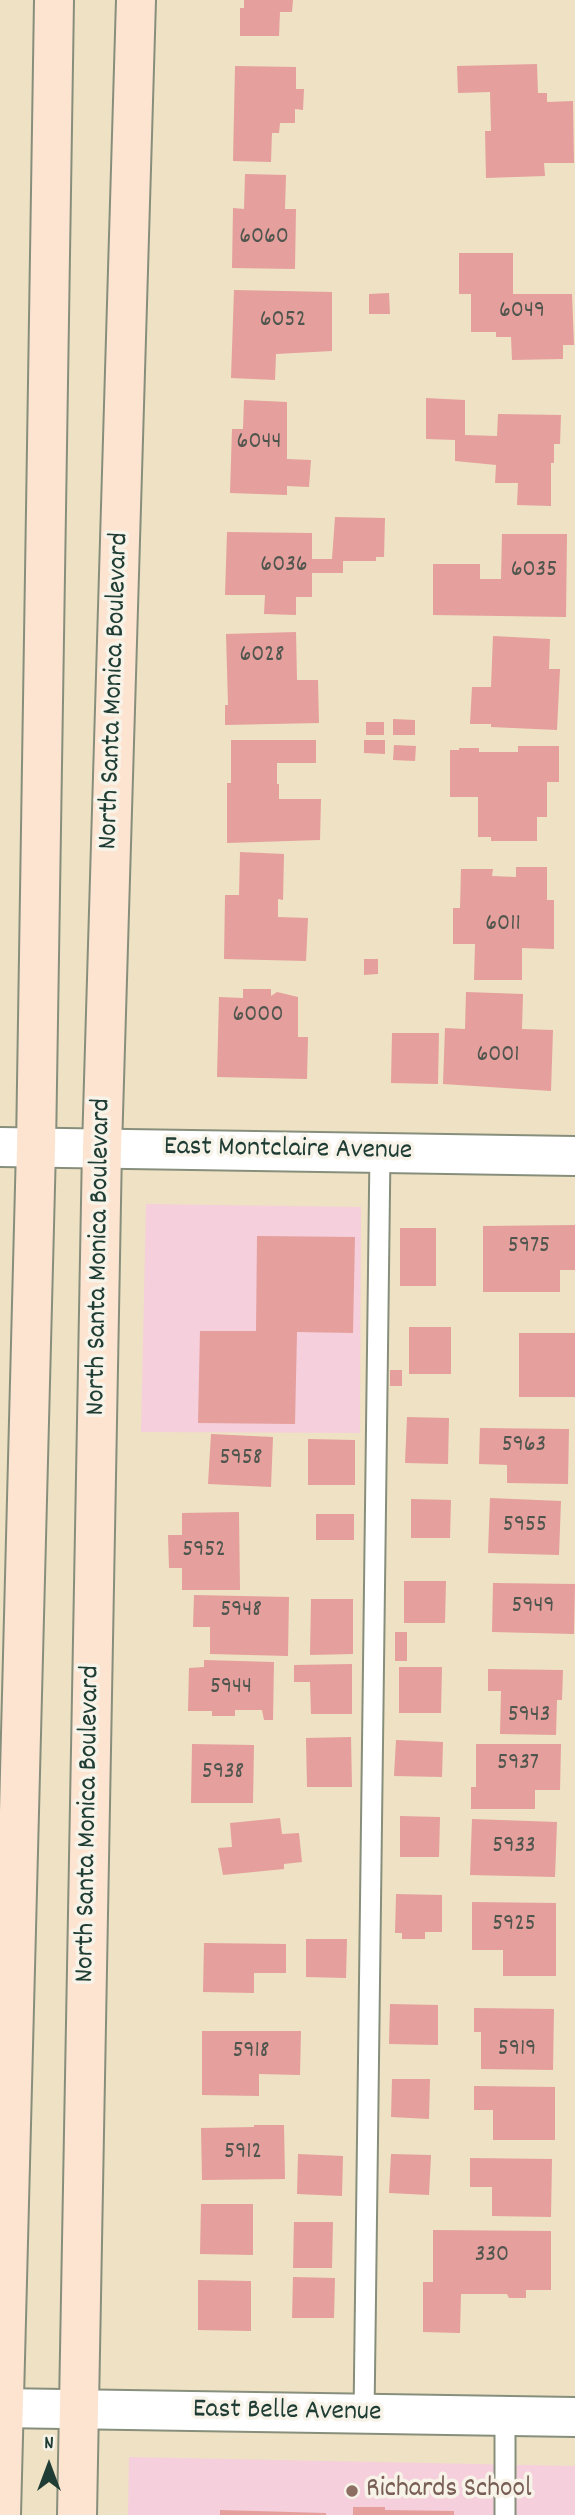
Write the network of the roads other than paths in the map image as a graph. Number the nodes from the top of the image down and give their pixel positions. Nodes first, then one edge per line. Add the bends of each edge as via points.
1 (54, 0) edge
2 (136, 0) edge
3 (18, 1148) edge
4 (102, 1148) junction
5 (380, 1152) junction
6 (575, 1156) edge
7 (1, 2408) edge
8 (80, 2410) junction
9 (364, 2414) junction
10 (505, 2416) junction
11 (575, 2417) edge
12 (1, 2515) edge
13 (77, 2515) edge
14 (505, 2515) edge

1 - 3 street
2 - 4 street, North Santa Monica Boulevard
3 - 4 street, East Montclaire Avenue
3 - 7 street
4 - 5 street, East Montclaire Avenue
4 - 8 street, North Santa Monica Boulevard
5 - 6 street, East Montclaire Avenue
5 - 9 lane
7 - 8 street, East Belle Avenue
7 - 12 street
8 - 9 street, East Belle Avenue
8 - 13 street, North Santa Monica Boulevard
9 - 10 street, East Belle Avenue
10 - 11 street, East Belle Avenue
10 - 14 lane

